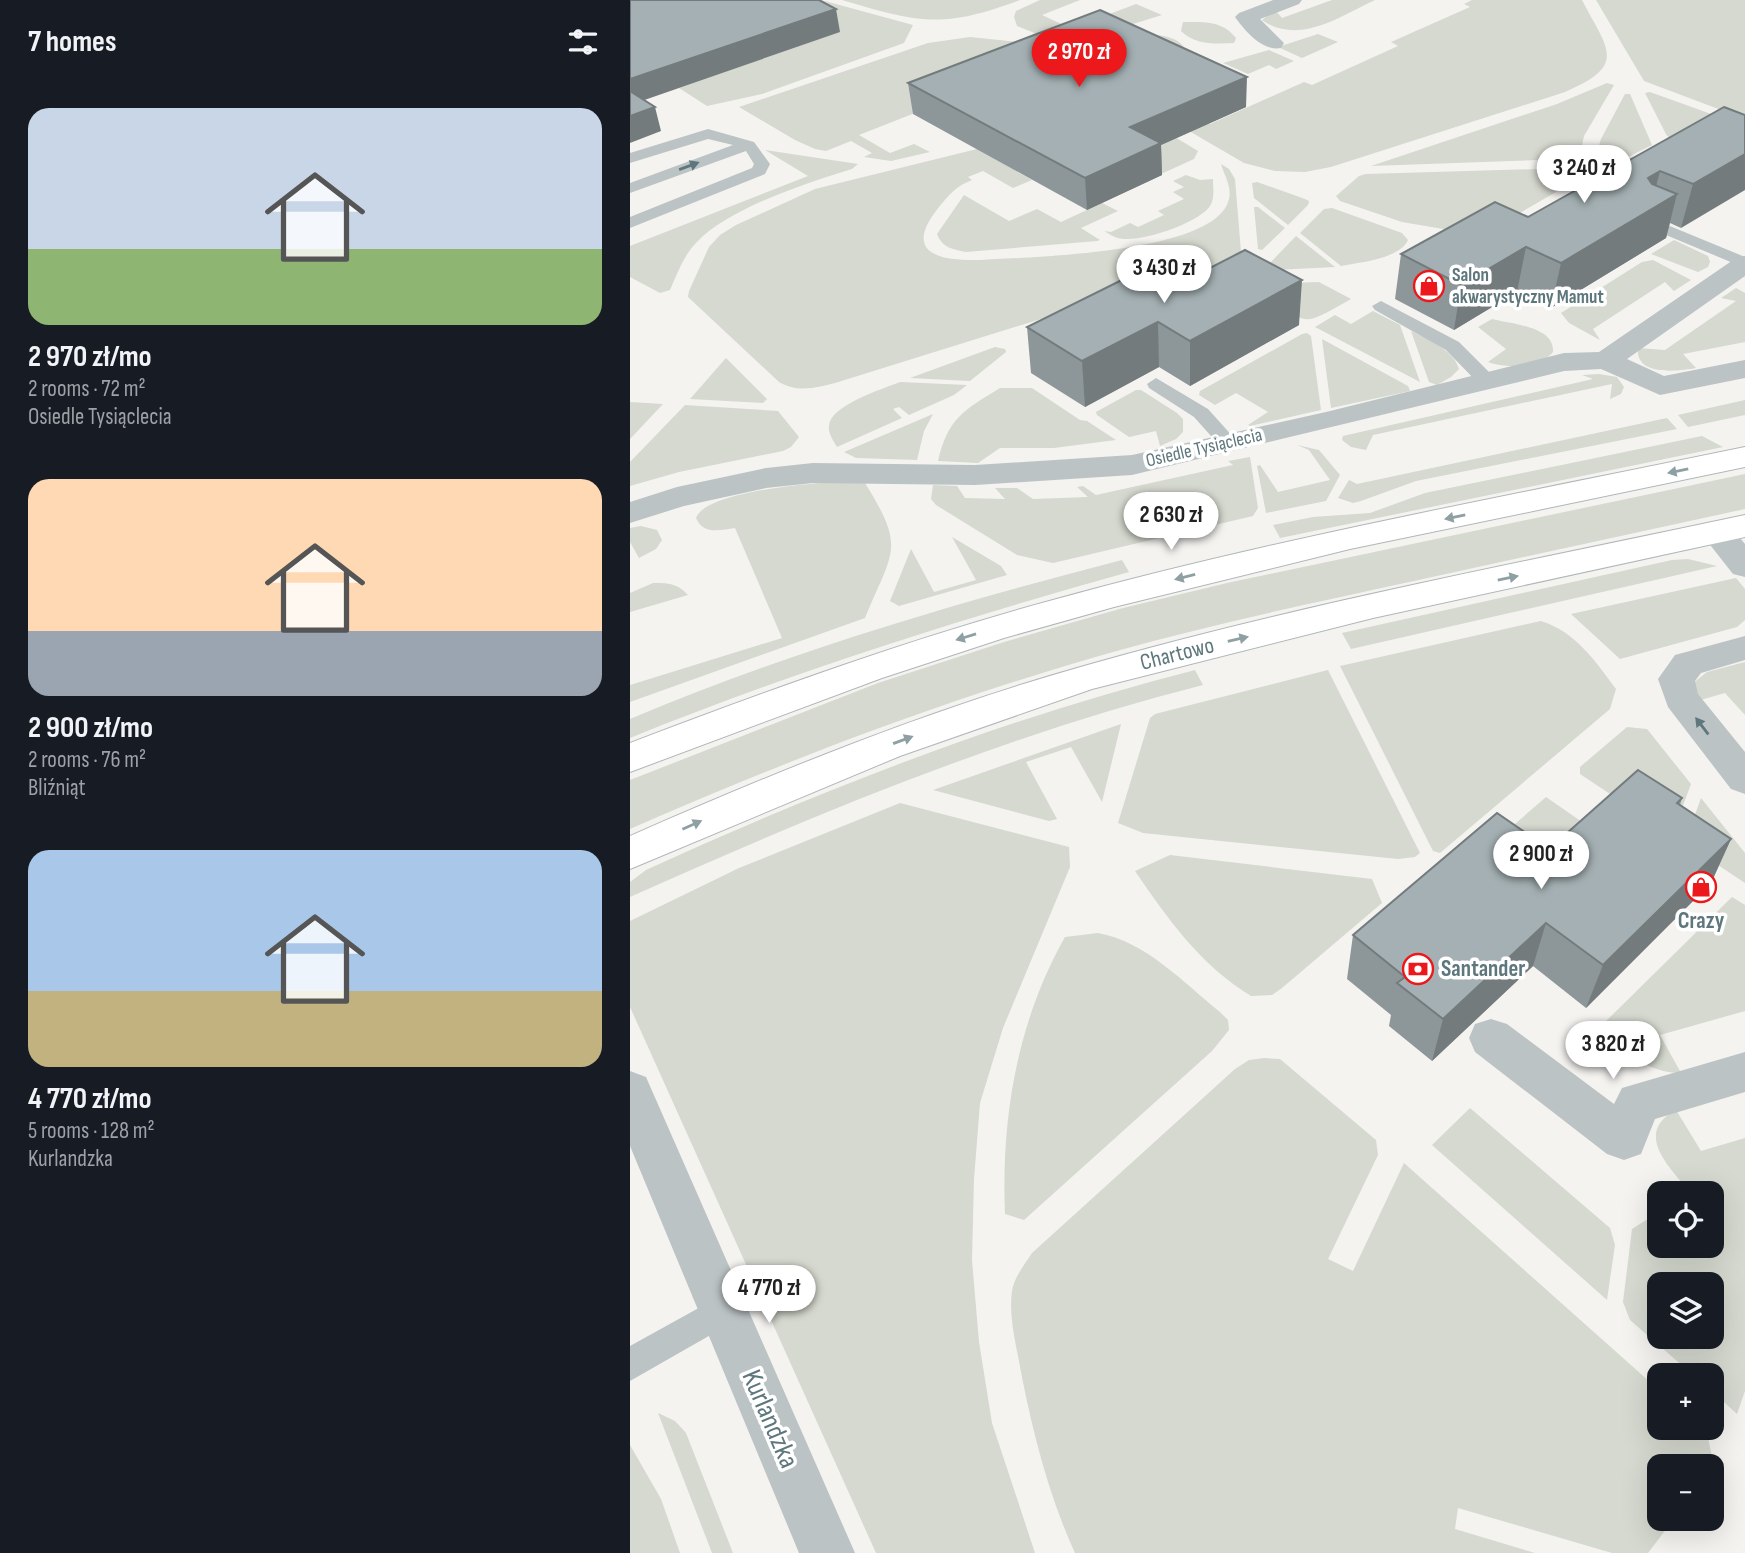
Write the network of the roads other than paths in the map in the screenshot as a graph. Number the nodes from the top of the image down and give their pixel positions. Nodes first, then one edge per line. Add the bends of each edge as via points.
1 (1292, 0) edge
2 (1273, 43) dead end
3 (749, 145) junction
4 (630, 158) edge
5 (630, 188) edge
6 (1648, 222) edge
7 (630, 223) edge
8 (1745, 264) edge
9 (1381, 306) dead end
10 (1606, 359) junction
11 (1745, 369) edge
12 (1488, 382) junction
13 (1156, 384) dead end
14 (1228, 443) junction
15 (1745, 457) edge
16 (630, 513) edge
17 (1730, 529) edge
18 (1745, 566) edge
19 (1745, 648) edge
20 (630, 758) edge
21 (1745, 779) edge
22 (630, 853) edge
23 (1491, 1038) dead end
24 (1745, 1072) edge
25 (635, 1109) edge
26 (723, 1310) junction
27 (630, 1364) edge
28 (827, 1553) edge

1 - 2 street via 1246,17
3 - 4 lane via 708,134
5 -> 3 lane
3 - 7 lane via 762,164 759,171
6 - 8 lane
8 - 10 street
9 - 12 lane via 1461,351
10 - 11 street via 1660,386
10 - 12 street, Osiedle Tysiąclecia via 1564,362
12 - 14 street, Osiedle Tysiąclecia
13 - 14 lane via 1201,412
14 - 16 street, Osiedle Tysiąclecia via 1114,467 975,475 861,472 778,477 677,497
15 -> 20 street via 1306,549 1112,595 860,671
17 - 18 street
22 -> 17 street, Chartowo via 833,766 1075,682 1342,614
21 -> 19 street via 1681,698 1676,679 1688,664
23 - 24 street via 1624,1139 1638,1103
25 - 26 street, Kurlandzka
26 - 27 lane
26 - 28 street, Kurlandzka

